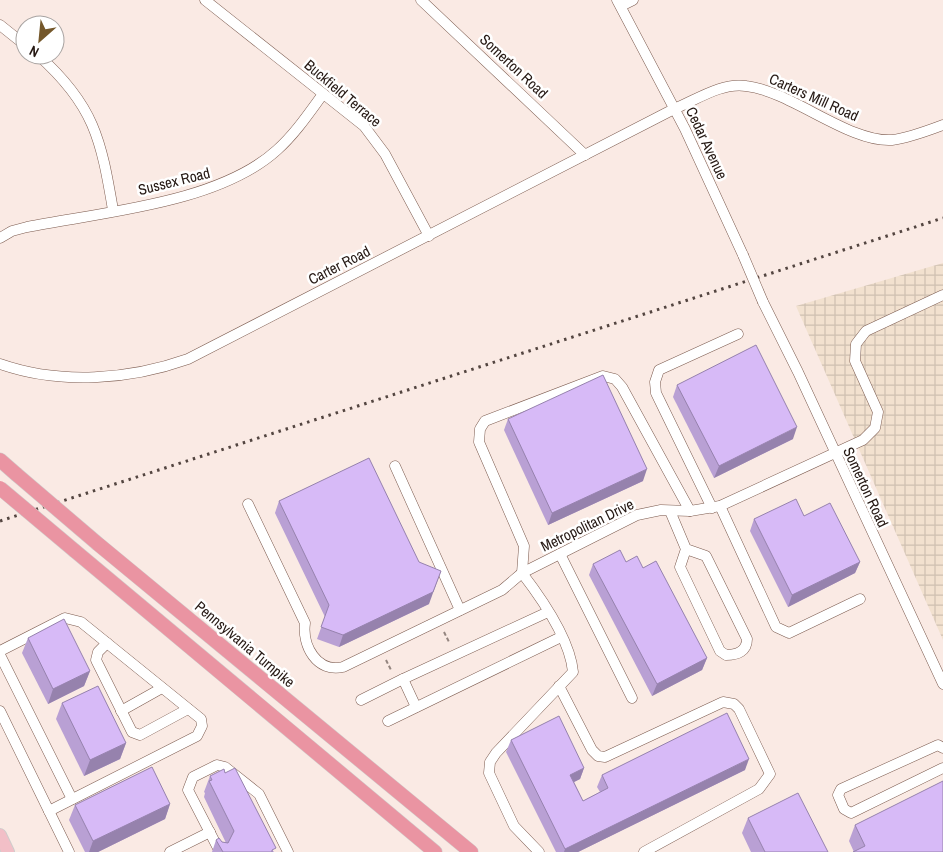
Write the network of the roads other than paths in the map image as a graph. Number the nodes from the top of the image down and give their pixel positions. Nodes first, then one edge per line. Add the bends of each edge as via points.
1 (205, 0) edge
2 (421, 0) edge
3 (633, 0) edge
4 (619, 3) edge
5 (0, 25) edge
6 (15, 37) edge
7 (48, 65) edge
8 (323, 94) junction
9 (674, 109) junction
10 (943, 125) edge
11 (585, 155) junction
12 (113, 210) junction
13 (1, 235) edge
14 (429, 236) junction
15 (943, 296) edge
16 (763, 302) joint
17 (738, 334) dead end
18 (0, 364) edge
19 (834, 454) junction
20 (0, 460) edge
21 (395, 466) dead end
22 (0, 488) edge
23 (248, 504) dead end
24 (716, 507) junction
25 (670, 511) junction
26 (690, 511) junction
27 (686, 550) junction
28 (560, 554) junction
29 (522, 573) junction
30 (860, 599) dead end
31 (460, 610) junction
32 (548, 612) junction
33 (561, 637) junction
34 (107, 643) junction
35 (0, 653) edge
36 (403, 679) junction
37 (943, 684) edge
38 (559, 686) junction
39 (162, 688) junction
40 (632, 698) dead end
41 (361, 700) dead end
42 (416, 707) junction
43 (188, 709) junction
44 (0, 711) edge
45 (121, 711) junction
46 (388, 721) dead end
47 (943, 748) edge
48 (943, 768) edge
49 (72, 799) junction
50 (49, 811) junction
51 (210, 832) junction
52 (69, 852) edge
53 (170, 852) edge
54 (220, 852) edge
55 (288, 852) edge
56 (435, 852) edge
57 (472, 852) edge
58 (539, 852) edge
59 (644, 852) edge

1 - 8 street, Buckfield Terrace
2 - 11 street, Somerton Road
3 - 4 street
4 - 9 street, Cedar Avenue
5 - 6 street
7 - 12 street via 66,82 86,111 100,143
8 - 12 street, Sussex Road via 277,151 239,176 200,192
8 - 14 street, Buckfield Terrace via 372,134
9 - 10 street, Carters Mill Road via 725,87 745,85 770,92 867,137 891,140
9 - 11 street, Carter Road
9 - 16 street, Cedar Avenue, bridge
11 - 14 street, Carter Road
12 - 13 street, Sussex Road
14 - 18 street, Carter Road via 207,350 167,366 126,375 75,377 46,375
15 - 19 street, Metropolitan Drive via 866,331 856,344 855,361 878,412 875,428 863,440
16 - 19 street, Somerton Road
17 - 24 street via 660,370 655,382 656,393
19 - 24 street, Metropolitan Drive
19 - 37 street, Somerton Road
20 - 57 highway, Pennsylvania Turnpike, bridge
21 - 31 street
22 - 56 highway, bridge
23 - 31 street, Metropolitan Drive via 305,623 303,636 314,658 324,666 343,667
24 - 26 street, Metropolitan Drive
24 - 30 street via 776,627 782,631 789,633
25 - 26 street, Metropolitan Drive
25 - 27 street
25 - 28 street, Metropolitan Drive via 637,515
26 - 29 street via 622,387 614,379 603,376 485,421 480,429 479,442 524,546
27 - 27 street via 680,567 720,651 733,655 743,650 747,639 706,556
28 - 29 street, Metropolitan Drive
28 - 40 street
29 - 31 street, Metropolitan Drive via 502,590
29 - 32 street
32 - 33 street
32 - 36 street
33 - 38 street via 571,656 573,672
33 - 42 street
34 - 35 street via 82,622 65,618
34 - 39 street
34 - 45 street via 98,652 96,660
35 - 49 street
36 - 41 street
36 - 42 street
38 - 58 street via 490,762 490,773 514,826
38 - 59 street via 592,750 605,757 723,702 734,704 739,709 770,774 759,789
39 - 43 street
39 - 45 street
42 - 46 street
43 - 45 street via 140,735 132,732
43 - 49 street via 201,719 202,726 197,736
44 - 50 street
47 - 48 street via 938,745 841,789 838,795 844,809 851,813
49 - 50 street
50 - 52 street
51 - 53 street
51 - 54 street
51 - 55 street via 188,790 192,777 217,765 225,767 259,794

